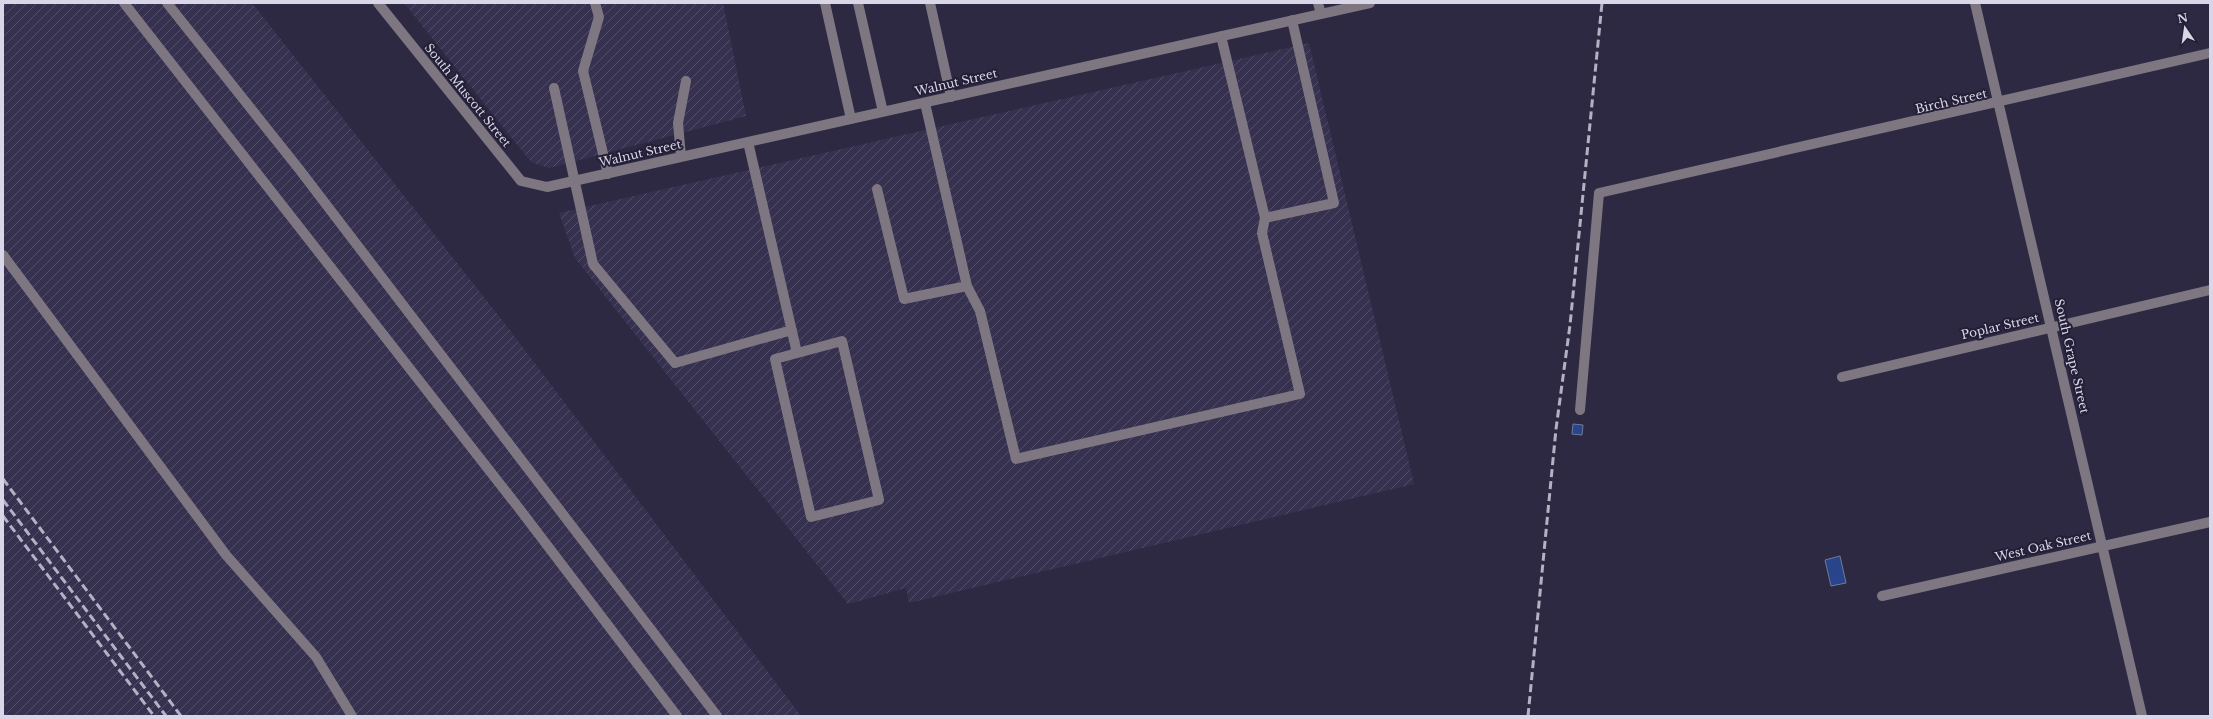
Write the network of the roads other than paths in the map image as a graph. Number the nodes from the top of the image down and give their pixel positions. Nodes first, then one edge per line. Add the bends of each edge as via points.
1 (124, 3) edge
2 (168, 3) edge
3 (378, 3) edge
4 (595, 3) edge
5 (825, 3) edge
6 (858, 3) edge
7 (930, 3) edge
8 (1318, 3) edge
9 (1370, 3) edge
10 (1975, 3) edge
11 (1321, 14) junction
12 (1292, 20) junction
13 (1221, 36) junction
14 (2210, 53) edge
15 (686, 81) dead end
16 (554, 88) dead end
17 (951, 97) junction
18 (925, 103) junction
19 (1998, 103) junction
20 (883, 112) junction
21 (851, 119) junction
22 (748, 142) junction
23 (682, 157) junction
24 (608, 174) junction
25 (575, 181) junction
26 (547, 188) joint
27 (877, 189) dead end
28 (1265, 218) junction
29 (3, 256) edge
30 (967, 286) junction
31 (2210, 290) edge
32 (2052, 327) junction
33 (792, 330) junction
34 (797, 353) junction
35 (1842, 377) dead end
36 (1580, 410) dead end
37 (2210, 522) edge
38 (2103, 546) junction
39 (1882, 596) dead end
40 (352, 716) edge
41 (677, 716) edge
42 (717, 716) edge
43 (2142, 716) edge

1 - 41 street via 518,507
2 - 42 street via 299,169
3 - 26 street, South Muscott Street via 521,181
4 - 24 street via 598,17 583,70
5 - 21 street
6 - 20 street
7 - 17 street
8 - 11 street
9 - 11 street, Walnut Street
10 - 19 street, South Grape Street
11 - 12 street, Walnut Street
12 - 13 street, Walnut Street
12 - 28 street via 1334,203
13 - 17 street, Walnut Street
13 - 28 street
14 - 19 street, Birch Street
15 - 23 street via 678,123
16 - 25 street
17 - 18 street, Walnut Street
18 - 20 street, Walnut Street
18 - 30 street
19 - 32 street, South Grape Street
19 - 36 street, Birch Street via 1599,192
20 - 21 street, Walnut Street
21 - 22 street, Walnut Street
22 - 23 street, Walnut Street
22 - 33 street
23 - 24 street, Walnut Street
24 - 25 street, Walnut Street
25 - 26 street, Walnut Street
25 - 33 street via 593,264 675,363
27 - 30 street via 904,299
28 - 30 street via 1262,233 1300,394 1016,459 980,312
29 - 40 street via 226,555 316,657
31 - 32 street, Poplar Street
32 - 35 street, Poplar Street
32 - 38 street, South Grape Street
33 - 34 street
34 - 34 street via 775,359 811,517 879,500 842,341
37 - 38 street, West Oak Street
38 - 39 street, West Oak Street
38 - 43 street, South Grape Street

